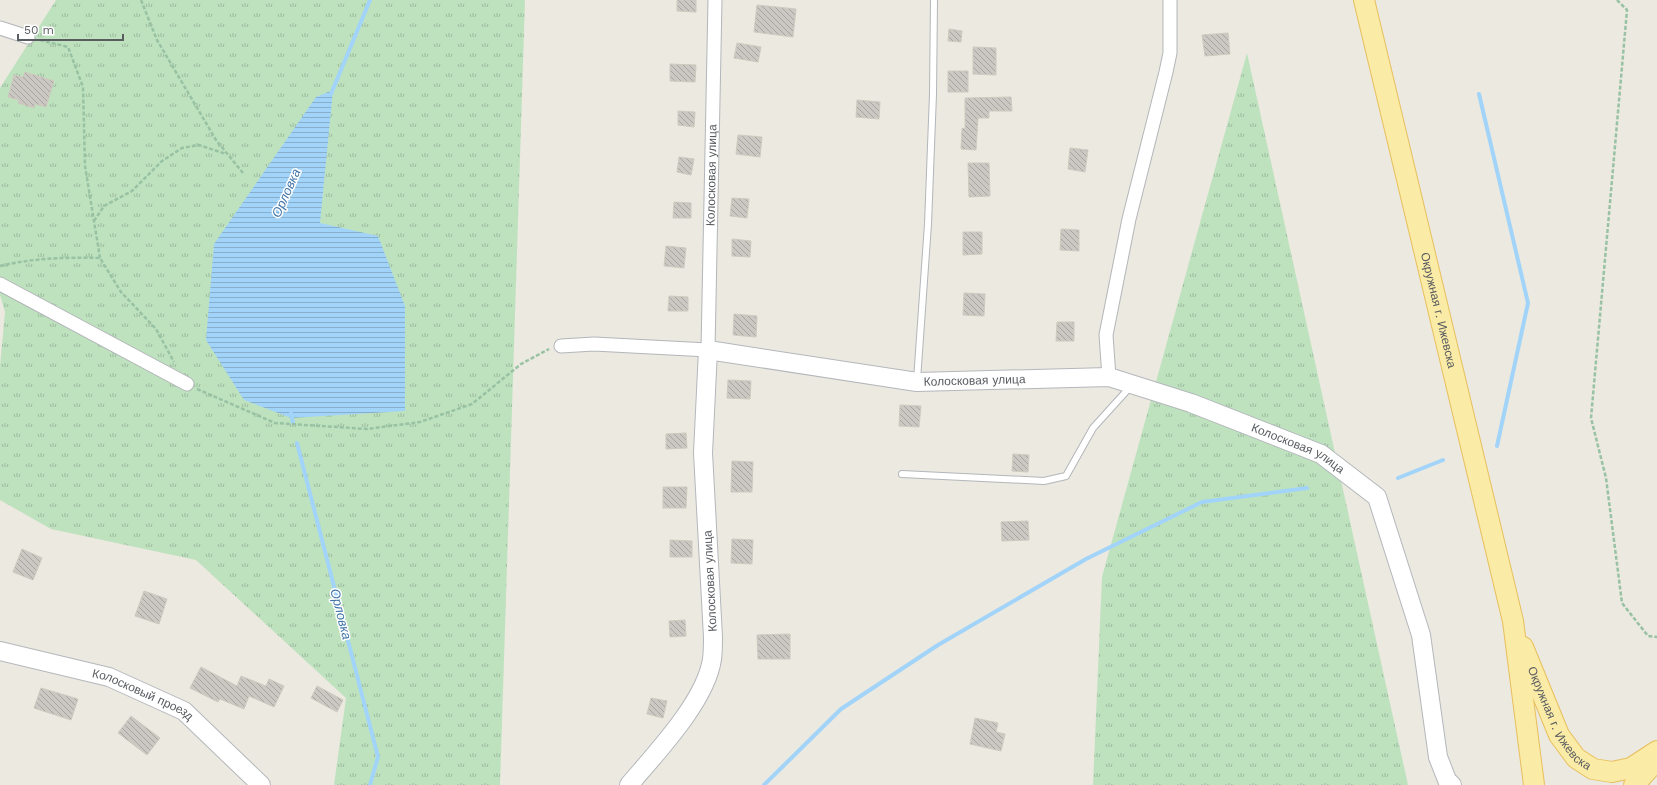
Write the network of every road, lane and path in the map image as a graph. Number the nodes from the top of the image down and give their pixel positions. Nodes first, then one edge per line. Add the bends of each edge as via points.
1 (141, 0) edge
2 (715, 0) edge
3 (934, 0) edge
4 (1170, 0) edge
5 (1364, 0) edge
6 (1617, 0) edge
7 (0, 28) edge
8 (28, 37) joint
9 (226, 154) junction
10 (243, 173) dead end
11 (94, 221) junction
12 (100, 258) junction
13 (0, 266) edge
14 (0, 284) edge
15 (561, 346) joint
16 (708, 350) junction
17 (1109, 378) junction
18 (917, 382) junction
19 (187, 384) junction
20 (1132, 385) junction
21 (902, 474) dead end
22 (1513, 621) junction
23 (1657, 637) edge
24 (0, 651) edge
25 (1657, 751) edge
26 (1657, 759) edge
27 (261, 785) edge
28 (629, 785) edge
29 (1452, 785) edge
30 (1534, 785) edge
31 (1634, 785) edge

1 - 9 path via 157,40
2 - 16 street, Колосковая улица
3 - 18 lane, Колосковая улица via 928,224
4 - 17 street via 1170,53 1129,219 1106,334
5 - 22 main road, Окружная г. Ижевска
6 - 23 path via 1627,10 1591,418 1606,478 1622,603 1648,636
7 - 8 street
8 - 11 path via 68,48 83,87 86,166
9 - 10 path
9 - 11 path via 199,144 182,148 162,161 132,191 104,206
11 - 12 path
12 - 13 path via 71,257 20,261
12 - 19 path via 121,292 156,329
14 - 19 street
15 - 16 street via 594,344
15 - 19 path via 546,350 521,364 472,404 420,422 367,429 275,423
16 - 18 street, Колосковая улица
16 - 28 street, Колосковая улица via 703,453 712,659 693,704
17 - 18 street, Колосковая улица
17 - 20 street, Колосковая улица
20 - 21 lane via 1093,428 1066,476 1044,481
20 - 29 street, Колосковая улица via 1191,404 1321,454 1377,497 1421,635 1438,757 1447,780
22 - 25 main road, Окружная г. Ижевска via 1559,735 1576,758 1593,769 1612,772 1631,768
22 - 30 main road, Окружная г. Ижевска
24 - 27 street, Колосковый проезд via 109,677 184,711
26 - 31 main road

